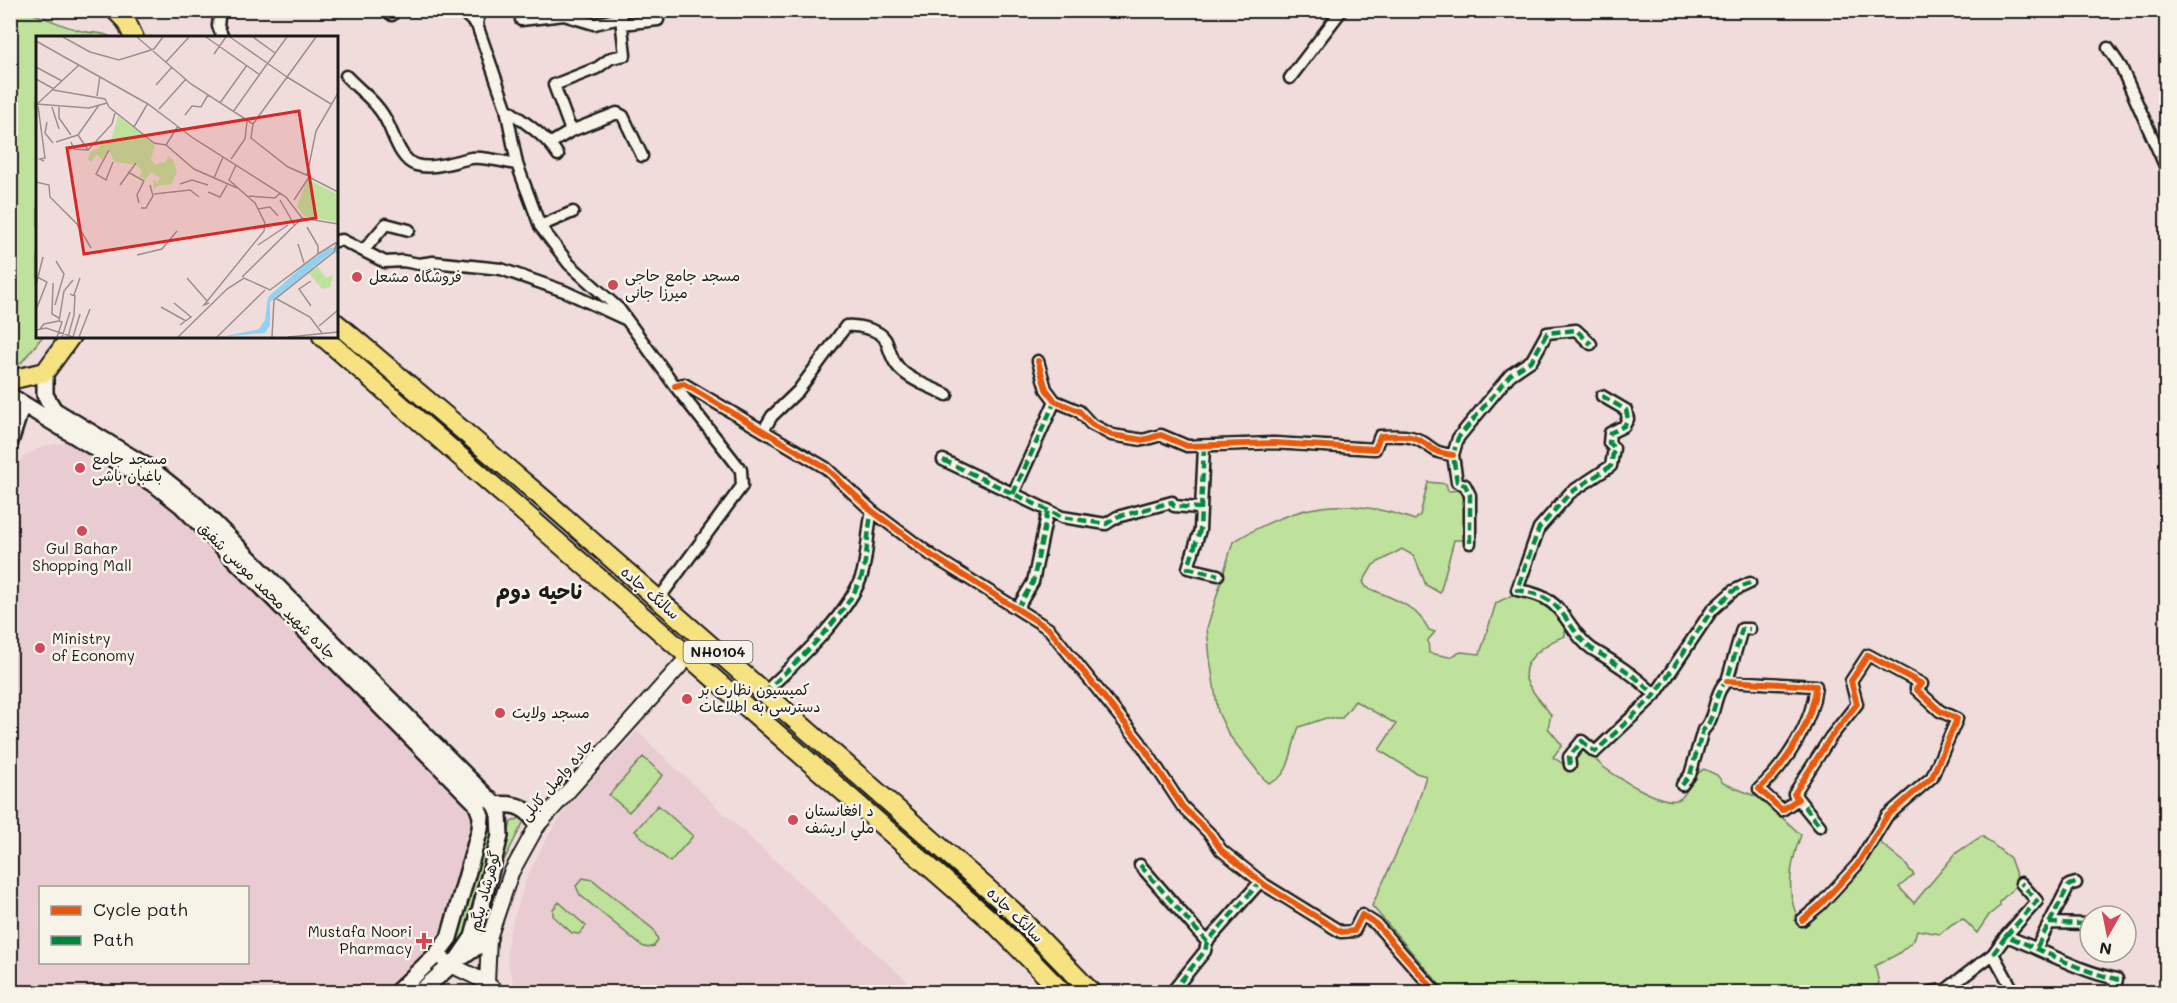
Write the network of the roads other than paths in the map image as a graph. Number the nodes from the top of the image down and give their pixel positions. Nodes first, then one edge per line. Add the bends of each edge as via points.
1 (220, 10) edge
2 (460, 10) edge
3 (479, 10) edge
4 (1342, 10) edge
5 (521, 20) dead end
6 (658, 20) dead end
7 (622, 24) junction
8 (477, 25) junction
9 (222, 36) edge
10 (2108, 48) dead end
11 (346, 76) dead end
12 (1290, 78) dead end
13 (506, 108) junction
14 (571, 130) junction
15 (551, 143) junction
16 (558, 155) dead end
17 (642, 156) dead end
18 (517, 164) junction
19 (2166, 168) edge
20 (573, 212) dead end
21 (540, 226) junction
22 (409, 230) dead end
23 (338, 241) edge
24 (364, 250) junction
25 (627, 320) junction
26 (338, 324) edge
27 (70, 338) edge
28 (324, 338) edge
29 (1591, 344) dead end
30 (1038, 361) dead end
31 (45, 372) junction
32 (10, 380) edge
33 (675, 386) junction
34 (947, 395) dead end
35 (1602, 396) dead end
36 (16, 400) edge
37 (1055, 401) junction
38 (763, 431) junction
39 (10, 442) edge
40 (1204, 447) junction
41 (1453, 455) junction
42 (943, 460) dead end
43 (1012, 494) junction
44 (1199, 508) junction
45 (1048, 510) junction
46 (872, 511) junction
47 (1470, 543) dead end
48 (1218, 575) dead end
49 (1750, 583) dead end
50 (658, 600) junction
51 (1017, 609) junction
52 (1750, 629) dead end
53 (688, 657) junction
54 (1727, 681) junction
55 (764, 693) junction
56 (1655, 695) junction
57 (1570, 765) dead end
58 (1682, 785) dead end
59 (1794, 794) junction
60 (495, 805) junction
61 (892, 805) junction
62 (878, 822) junction
63 (537, 826) junction
64 (1820, 826) dead end
65 (480, 829) joint
66 (1140, 864) dead end
67 (2021, 883) dead end
68 (2076, 883) dead end
69 (1265, 885) junction
70 (1802, 920) dead end
71 (2049, 923) junction
72 (2078, 924) edge
73 (2007, 936) junction
74 (489, 938) junction
75 (1207, 942) junction
76 (2037, 948) junction
77 (437, 954) junction
78 (1993, 954) junction
79 (452, 963) junction
80 (492, 988) edge
81 (397, 993) edge
82 (420, 993) edge
83 (1062, 993) edge
84 (1091, 993) edge
85 (1172, 993) edge
86 (1436, 993) edge
87 (1931, 993) edge
88 (2014, 993) edge
89 (2114, 993) edge

1 - 9 street via 218,26
2 - 8 street
3 - 8 street
4 - 12 street
5 - 7 street via 564,15 594,24 619,17
6 - 7 street
7 - 14 street via 625,55 554,85
8 - 13 street
10 - 19 street via 2121,67
11 - 18 street via 380,108 409,161 433,165 472,158
13 - 15 street
13 - 18 street
14 - 15 street
14 - 17 street via 620,114
15 - 16 street
18 - 21 street
20 - 21 street
21 - 25 street via 569,264
22 - 24 street via 386,224
23 - 24 street
24 - 25 street via 385,262 501,269 564,291
25 - 33 street
26 - 50 highway, سالنگ جاده / NH0104
27 - 31 highway
28 - 53 highway, سالنگ جاده / NH0104
29 - 41 street via 1576,330 1547,333 1532,360 1510,375 1458,438
30 - 37 street via 1046,389
31 - 32 highway
31 - 60 main road, جاده شهید محمد موسی شفیق via 45,395 54,410 151,469 195,504
33 - 38 street via 684,384
33 - 50 street via 741,470 743,478 742,486
34 - 38 street via 900,369 881,334 846,326 798,392 772,416
35 - 56 street via 1626,410 1628,419 1624,426 1610,433 1614,448 1611,466 1570,493 1539,528 1517,590 1551,601 1576,634 1633,674
36 - 39 main road
36 - 65 main road, جاده شهید محمد موسی شفیق via 157,486 181,505 476,802
37 - 40 street via 1079,411 1091,424 1112,435 1143,440 1161,435 1187,446
37 - 43 street
38 - 46 street via 826,468
40 - 41 street via 1274,443 1375,449 1380,436 1401,435 1418,439 1434,453
40 - 44 street
41 - 47 street via 1457,482 1465,485 1470,495
42 - 43 street
43 - 45 street
44 - 45 street via 1174,507 1172,502 1117,517 1106,524 1062,517
44 - 48 street via 1200,530 1188,568
45 - 51 street via 1033,582
46 - 51 street
46 - 55 street via 861,576 846,604 814,644
49 - 56 street via 1733,591 1712,610
50 - 55 highway, سالنگ جاده / NH0104
51 - 69 street via 1049,628 1140,742 1182,806 1221,849
52 - 54 street via 1742,630
53 - 62 highway, سالنگ جاده / NH0104
53 - 63 street, جاده واصل کابلی
54 - 58 street via 1714,703 1690,774
54 - 59 street via 1816,686 1803,732 1773,777 1759,789 1782,810 1798,799
55 - 61 highway, سالنگ جاده / NH0104
56 - 57 street via 1595,752 1582,741 1569,757
59 - 64 street
59 - 70 street via 1830,738 1853,712 1857,704 1851,681 1868,655 1922,684 1916,689 1940,711 1957,719 1932,777 1887,816 1857,865
60 - 63 main road via 520,807 533,817
60 - 79 main road, گوهرشاد بیگم via 500,836 476,929 466,950
61 - 62 highway
61 - 84 highway, سالنگ جاده / NH0104 via 1012,910
62 - 83 highway, سالنگ جاده / NH0104 via 996,925
63 - 74 street, جاده واصل کابلی via 511,873
65 - 77 main road, گوهرشاد بیگم via 454,926
66 - 75 street
67 - 73 street via 2037,901
68 - 71 street via 2069,885
69 - 75 street via 1260,882 1248,893
69 - 86 street via 1341,932 1354,931 1362,915 1376,924
71 - 72 street
71 - 76 street
73 - 76 street
73 - 78 street
74 - 79 main road
74 - 80 street, جاده واصل کابلی
75 - 85 street via 1205,951
76 - 89 street via 2083,971 2117,979
77 - 79 street
77 - 81 main road, گوهرشاد بیگم
78 - 87 street via 1947,989
78 - 88 street
79 - 80 street
79 - 82 main road, گوهرشاد بیگم

